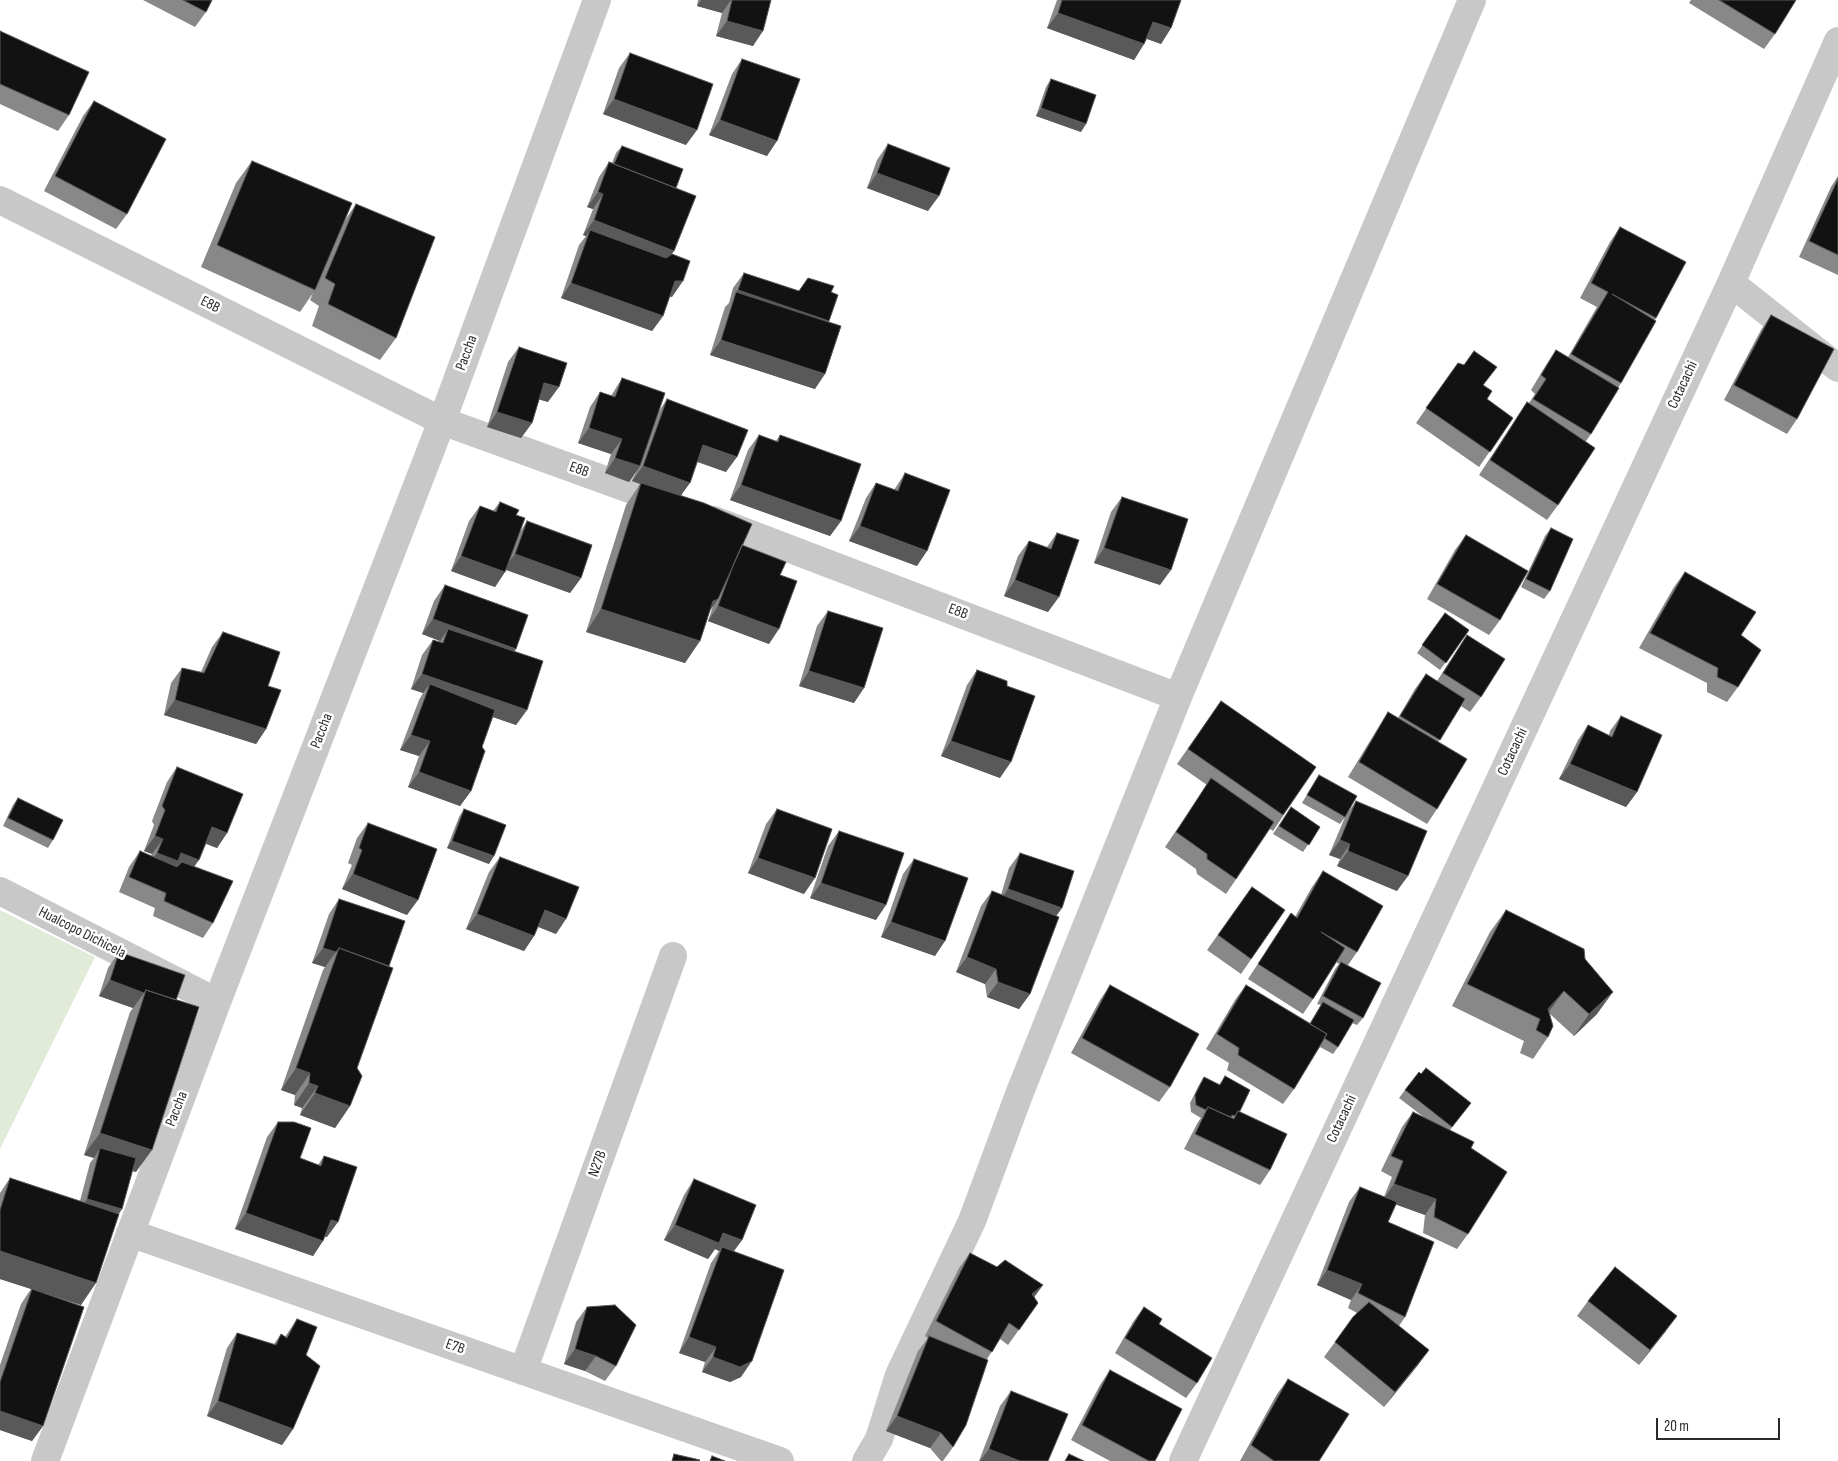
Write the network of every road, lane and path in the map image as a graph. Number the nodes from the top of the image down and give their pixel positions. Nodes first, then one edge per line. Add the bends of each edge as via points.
1 (597, 0) edge
2 (1472, 0) edge
3 (1838, 42) edge
4 (0, 200) edge
5 (1731, 283) junction
6 (1838, 368) edge
7 (442, 420) junction
8 (1178, 697) junction
9 (0, 891) edge
10 (673, 956) dead end
11 (217, 1002) junction
12 (130, 1233) junction
13 (523, 1372) junction
14 (44, 1461) edge
15 (780, 1461) edge
16 (866, 1461) edge
17 (1183, 1461) edge

1 - 7 street, Paccha
2 - 8 street
3 - 5 street, Cotacachi
4 - 7 street, E8B
5 - 6 street
5 - 17 street, Cotacachi
7 - 8 street, E8B via 780,544
7 - 11 street, Paccha
8 - 16 street via 1020,1092 972,1221 899,1375 879,1439
9 - 11 street, Hualcopo Dichicela
10 - 13 street, N27B
11 - 12 street, Paccha
12 - 13 street, E7B
12 - 14 street, Paccha
13 - 15 street, E7B

